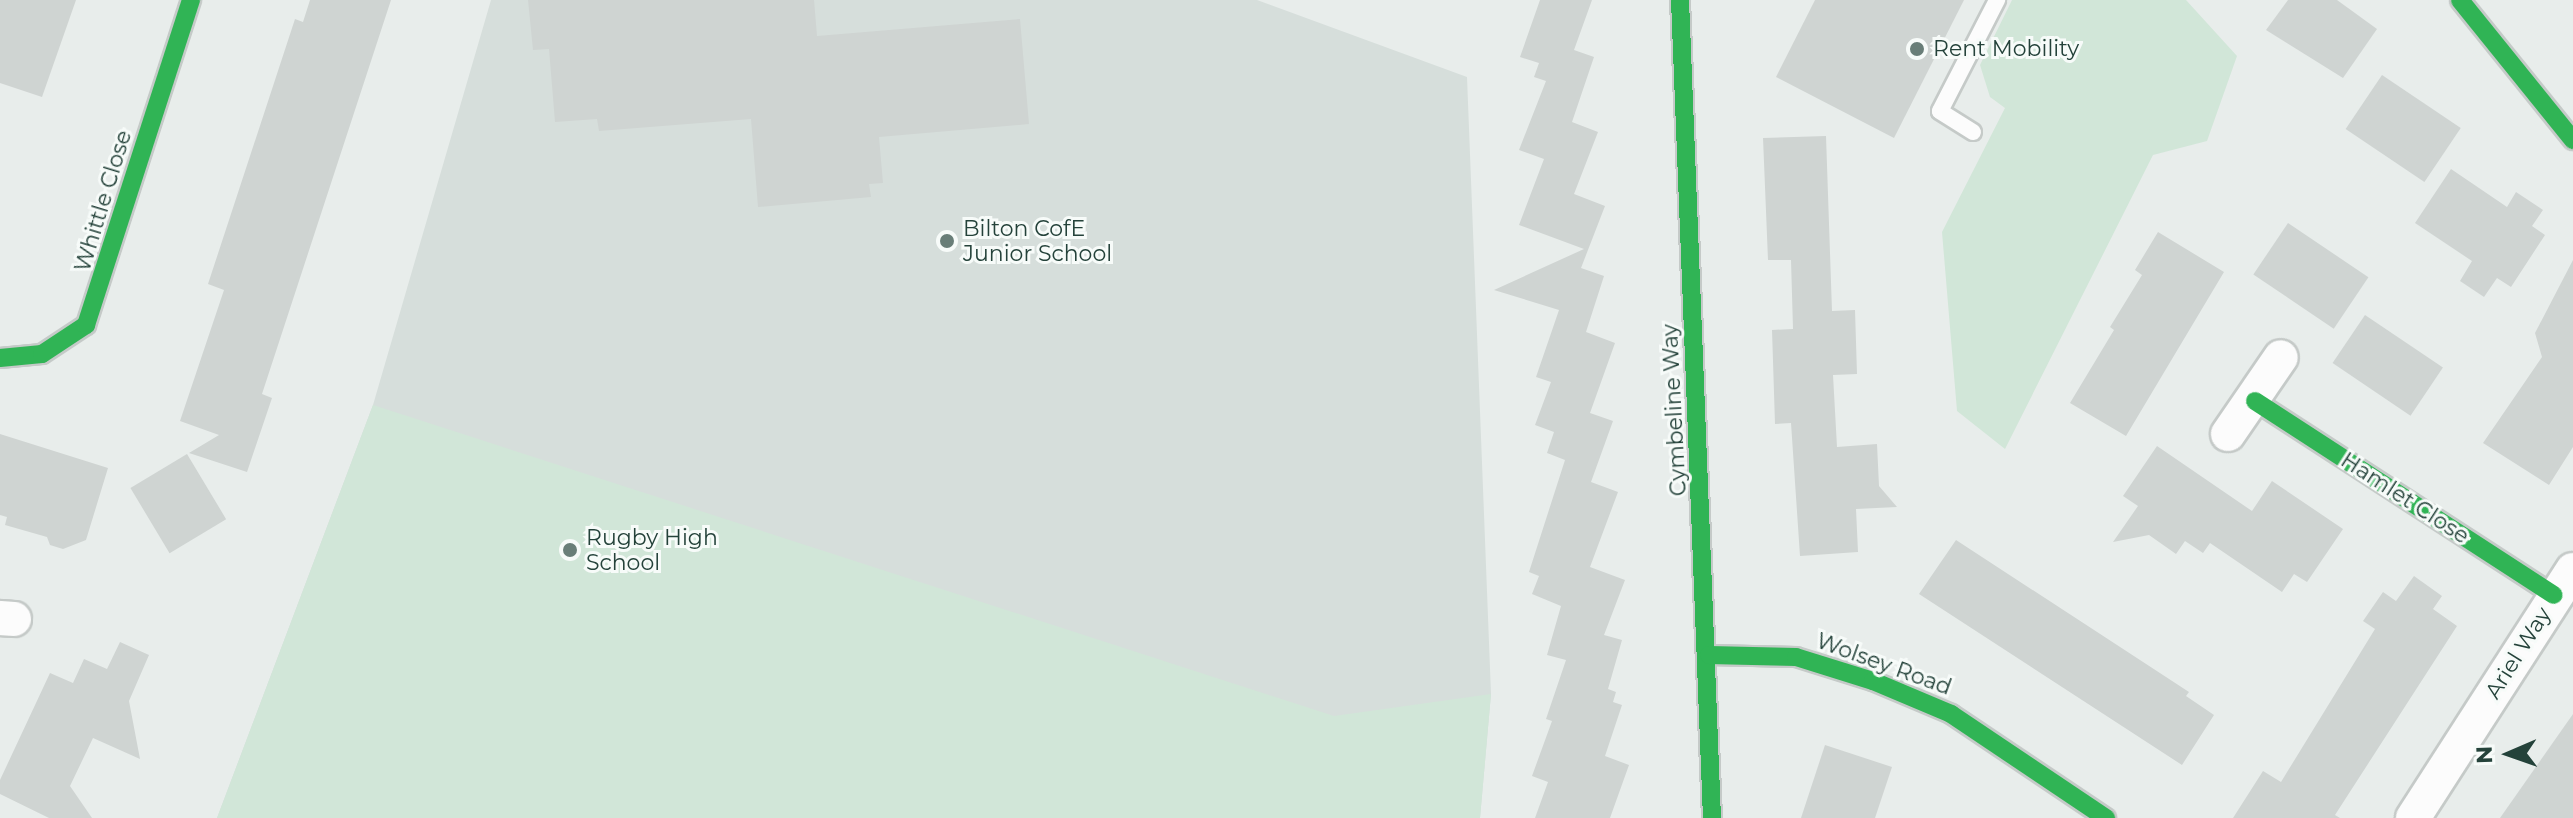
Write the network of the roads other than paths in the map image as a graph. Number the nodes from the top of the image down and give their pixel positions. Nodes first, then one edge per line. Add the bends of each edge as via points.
1 (191, 0) edge
2 (1680, 0) edge
3 (1997, 0) edge
4 (2460, 0) edge
5 (1973, 132) dead end
6 (2573, 140) edge
7 (2281, 357) dead end
8 (0, 358) edge
9 (2255, 401) junction
10 (2228, 434) dead end
11 (2564, 582) edge
12 (1709, 655) junction
13 (1712, 818) edge
14 (2106, 818) edge
15 (2413, 818) edge

1 - 8 street, Whittle Close via 86,325 42,354
2 - 12 street, Cymbeline Way
3 - 5 lane via 1940,111
4 - 6 street
7 - 9 street
9 - 10 street
9 - 11 street, Hamlet Close
11 - 15 street, Ariel Way
12 - 13 street, Cymbeline Way
12 - 14 street, Wolsey Road via 1796,657 1873,681 1951,714

